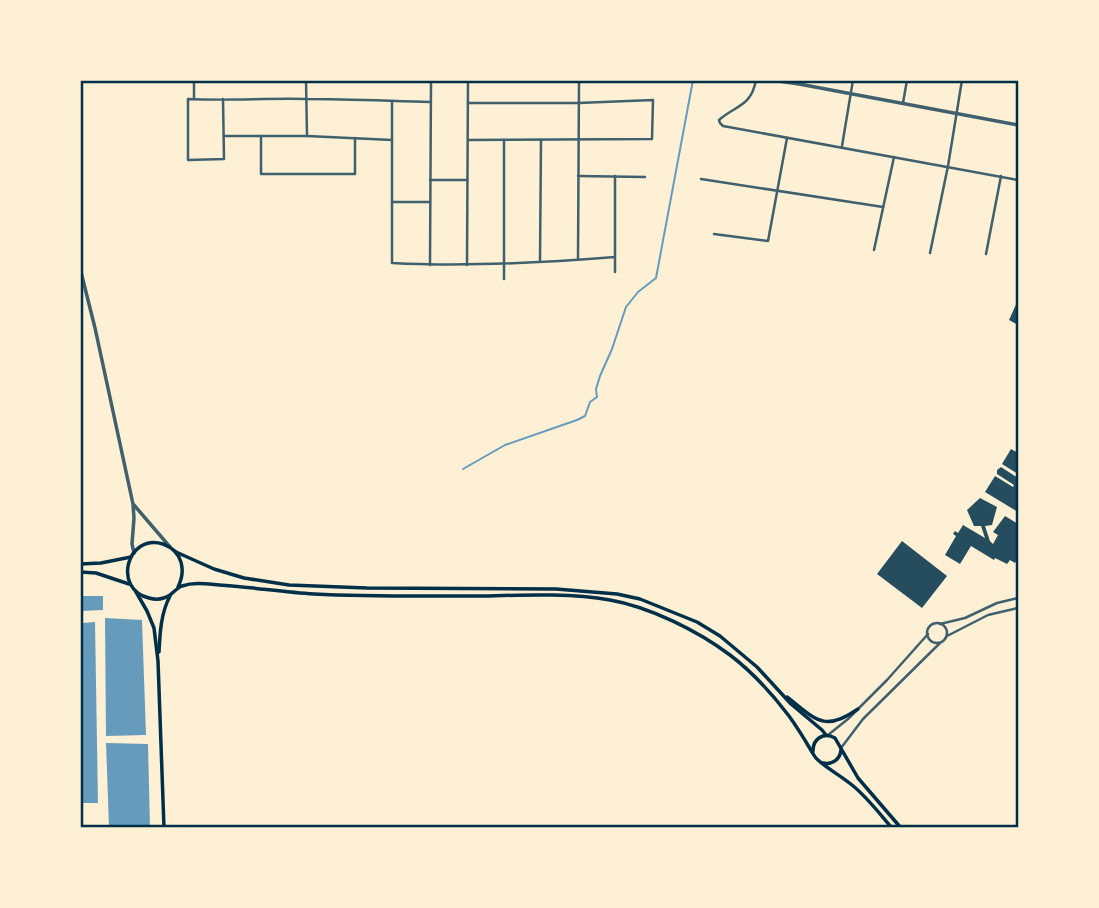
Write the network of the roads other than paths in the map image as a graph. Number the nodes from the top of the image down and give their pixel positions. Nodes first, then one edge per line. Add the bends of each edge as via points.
1 (194, 80) edge
2 (306, 80) edge
3 (430, 80) edge
4 (468, 80) edge
5 (579, 80) edge
6 (755, 80) edge
7 (771, 80) edge
8 (853, 80) edge
9 (907, 80) edge
10 (962, 80) edge
11 (800, 82) edge
12 (850, 95) junction
13 (194, 99) junction
14 (223, 99) junction
15 (306, 99) junction
16 (392, 101) junction
17 (430, 102) junction
18 (468, 103) junction
19 (578, 103) junction
20 (903, 103) junction
21 (956, 113) junction
22 (1018, 125) edge
23 (224, 136) junction
24 (261, 136) junction
25 (307, 136) junction
26 (355, 138) junction
27 (787, 138) junction
28 (393, 139) junction
29 (468, 140) junction
30 (504, 140) junction
31 (541, 140) junction
32 (578, 140) junction
33 (842, 147) junction
34 (894, 158) junction
35 (948, 166) junction
36 (578, 176) junction
37 (615, 176) junction
38 (1001, 176) junction
39 (645, 177) dead end
40 (701, 178) dead end
41 (430, 180) junction
42 (467, 180) junction
43 (1018, 180) edge
44 (778, 191) junction
45 (392, 202) junction
46 (429, 202) junction
47 (883, 207) junction
48 (714, 234) dead end
49 (874, 250) dead end
50 (930, 253) dead end
51 (986, 254) dead end
52 (615, 257) junction
53 (578, 260) junction
54 (540, 261) junction
55 (504, 264) junction
56 (430, 265) junction
57 (467, 265) junction
58 (80, 268) edge
59 (615, 272) dead end
60 (503, 279) dead end
61 (132, 504) junction
62 (174, 550) junction
63 (132, 555) junction
64 (80, 564) edge
65 (80, 572) edge
66 (130, 584) junction
67 (178, 587) junction
68 (135, 591) junction
69 (170, 596) junction
70 (1018, 598) edge
71 (1018, 608) edge
72 (940, 624) junction
73 (928, 635) junction
74 (947, 636) junction
75 (940, 643) junction
76 (158, 661) junction
77 (778, 690) junction
78 (858, 709) junction
79 (827, 735) junction
80 (841, 749) junction
81 (813, 753) junction
82 (822, 763) junction
83 (164, 828) edge
84 (892, 828) edge
85 (901, 828) edge

1 - 13 street
2 - 15 street
3 - 17 street
4 - 18 street
5 - 19 street
6 - 27 street via 754,92 720,123
7 - 11 street
8 - 12 street
9 - 20 street
10 - 21 street
11 - 12 street
12 - 20 street
12 - 33 street
13 - 14 street
13 - 23 street via 188,99 188,160 224,159
14 - 15 street
14 - 23 street
15 - 16 street
15 - 25 street
16 - 17 street
16 - 28 street
17 - 41 street
18 - 19 street
18 - 29 street
19 - 32 street
19 - 32 street via 653,100 652,139
20 - 21 street
21 - 22 street
21 - 35 street
23 - 24 street
24 - 25 street
24 - 26 street via 261,174 355,174
25 - 26 street
26 - 28 street
27 - 33 street
27 - 44 street
28 - 45 street
29 - 30 street
29 - 42 street
30 - 31 street
30 - 55 street
31 - 32 street
31 - 54 street
32 - 36 street
33 - 34 street
34 - 35 street
34 - 47 street
35 - 38 street
35 - 50 street
36 - 37 street
36 - 53 street
37 - 39 street
37 - 52 street
38 - 43 street
38 - 51 street
40 - 44 street
41 - 42 street
41 - 46 street
42 - 57 street
44 - 47 street
44 - 48 street via 768,241
45 - 46 street
45 - 56 street via 392,263
46 - 56 street
47 - 49 street
52 - 53 street
52 - 59 street
53 - 54 street
54 - 55 street
55 - 57 street
55 - 60 street
56 - 57 street
58 - 61 street
61 - 62 street
61 - 63 street
62 - 63 main road via 164,544 148,544
62 - 67 main road via 183,569
62 - 77 main road via 244,579 289,585 617,594 697,622 758,667
63 - 64 main road
63 - 66 main road via 127,575
65 - 66 main road
66 - 68 main road
67 - 69 main road
67 - 81 main road via 200,584 374,597 551,595 611,601 678,623 731,656 789,716
68 - 69 main road via 155,599
68 - 76 main road via 154,628
69 - 76 main road via 164,606
70 - 72 street
71 - 74 street via 988,615
72 - 73 street via 930,627
72 - 74 street
73 - 75 street
73 - 78 street
74 - 75 street
75 - 80 street via 863,719
76 - 83 main road
77 - 78 main road via 825,722
77 - 79 main road
78 - 79 street
79 - 80 main road via 835,738
79 - 81 main road via 814,743
80 - 82 main road via 835,761
80 - 85 main road via 858,778
81 - 82 main road
82 - 84 main road via 854,786

